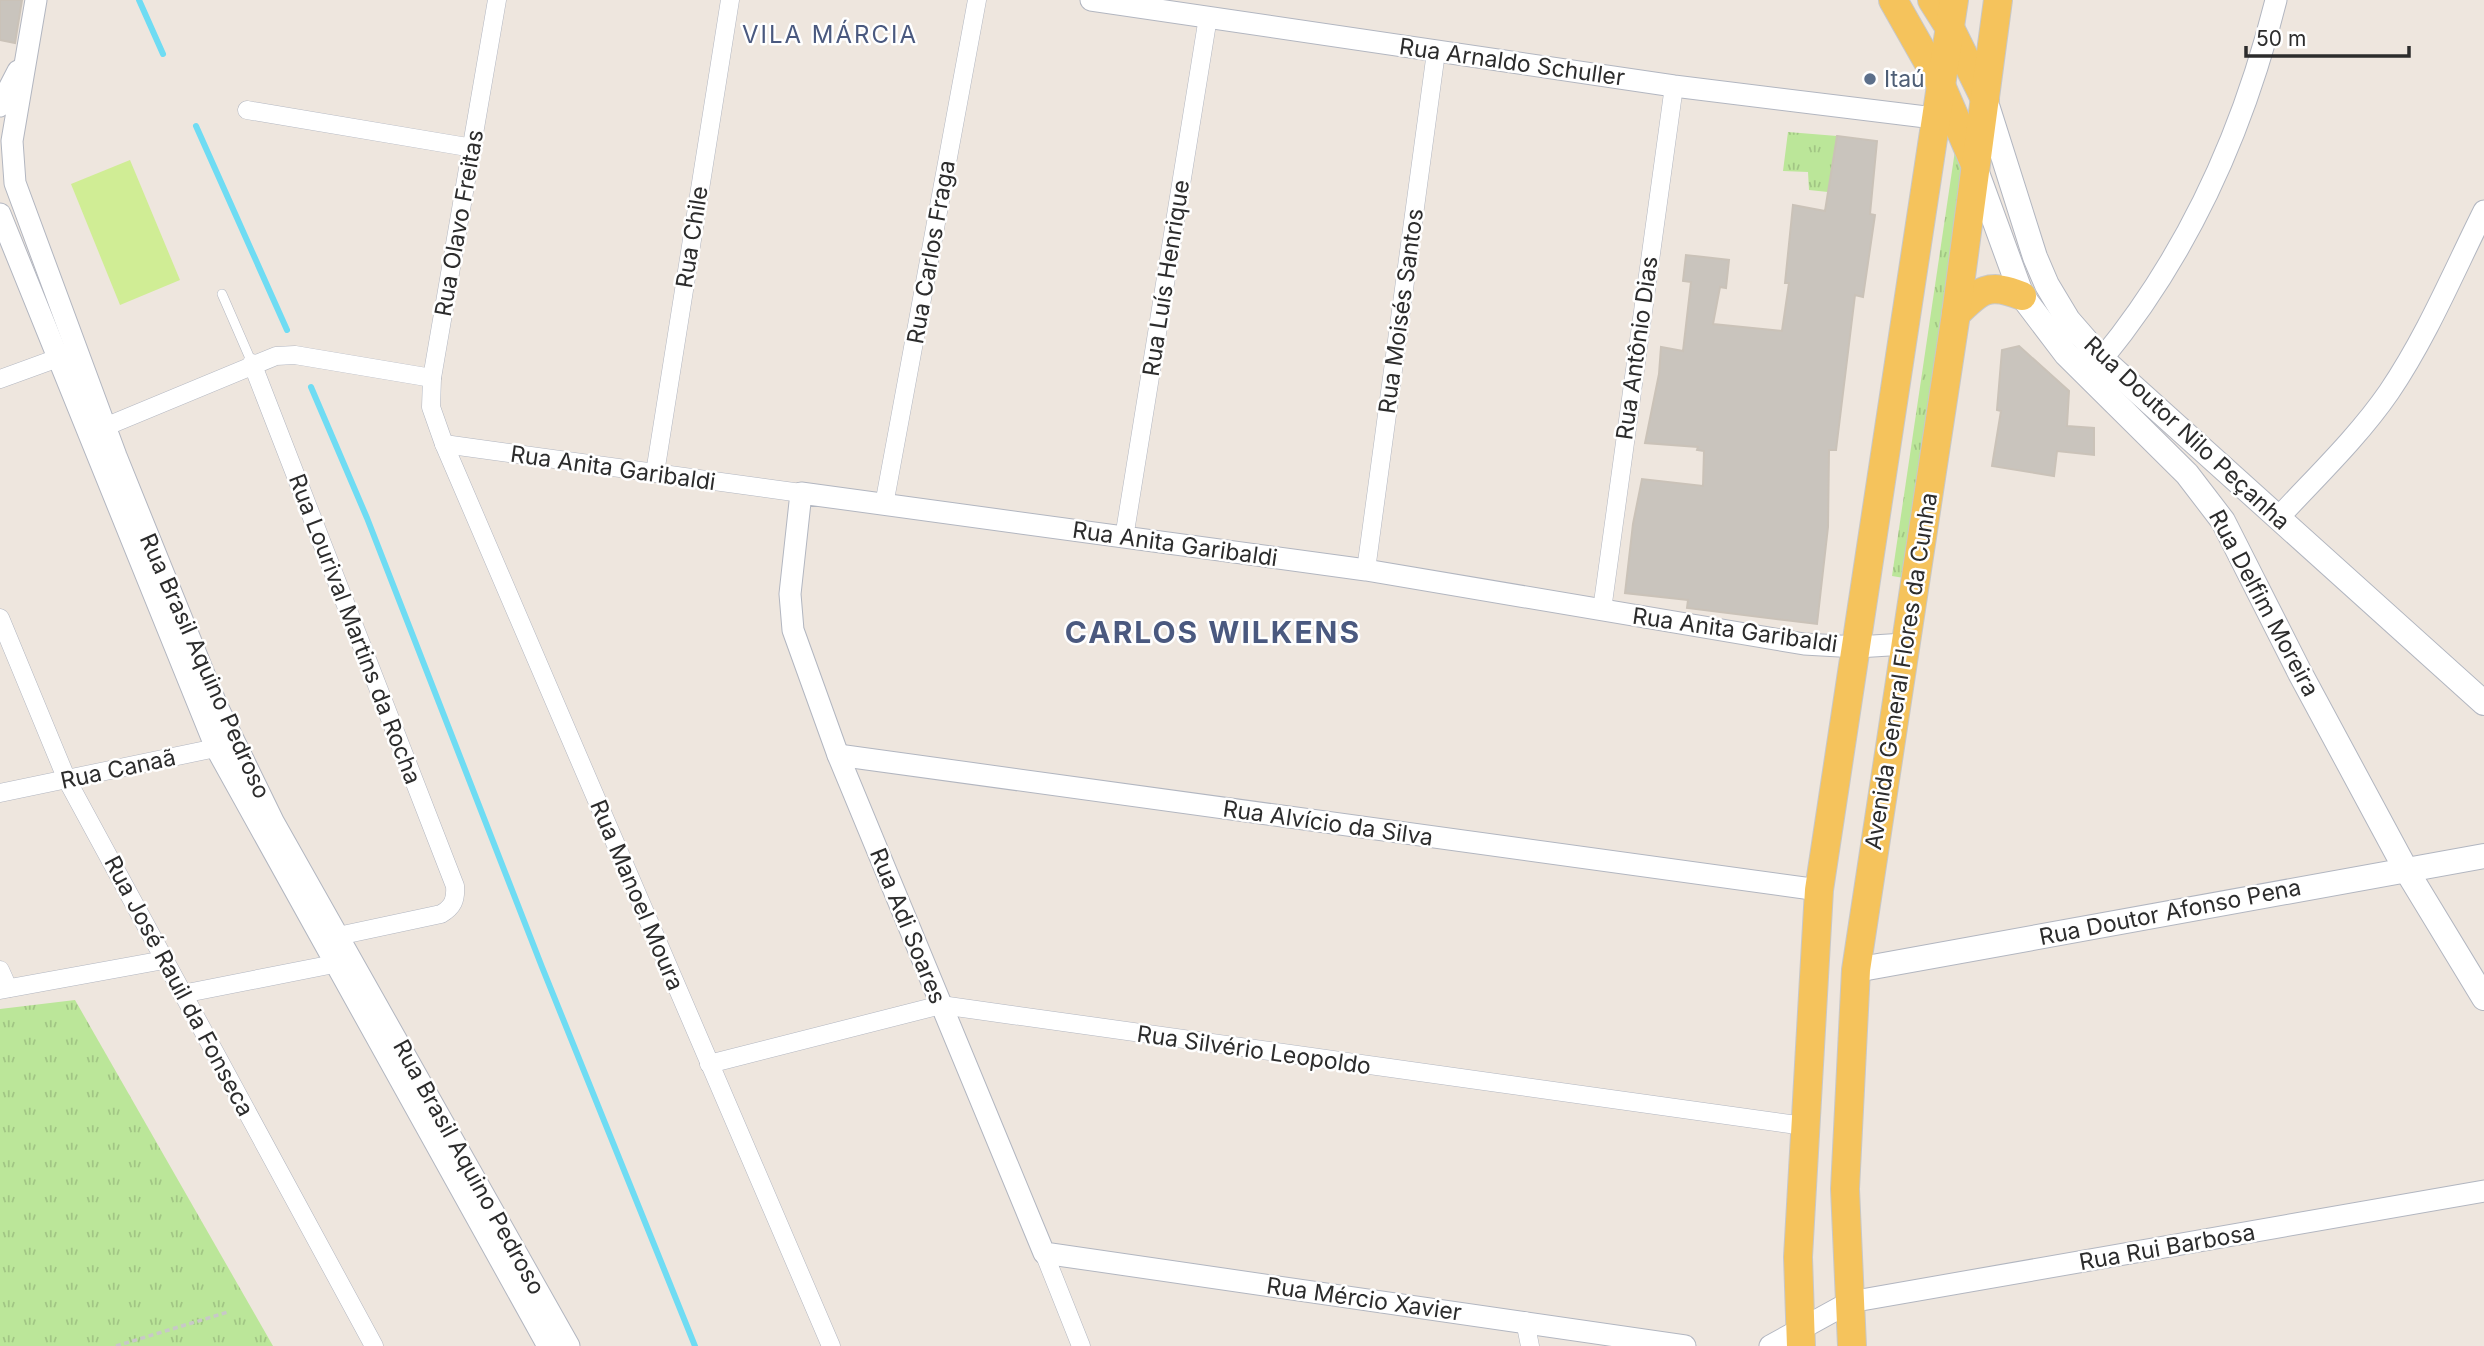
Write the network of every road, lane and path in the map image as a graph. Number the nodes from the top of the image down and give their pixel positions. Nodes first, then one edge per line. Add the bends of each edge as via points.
1 (36, 0) edge
2 (497, 0) edge
3 (730, 0) edge
4 (977, 0) edge
5 (1091, 0) edge
6 (1893, 0) edge
7 (1932, 0) edge
8 (1954, 0) edge
9 (1998, 0) edge
10 (2276, 0) edge
11 (1168, 6) edge
12 (1208, 18) junction
13 (1951, 30) junction
14 (1436, 52) junction
15 (1940, 83) junction
16 (1674, 86) junction
17 (7, 96) edge
18 (1985, 99) junction
19 (247, 110) dead end
20 (1934, 118) junction
21 (473, 148) junction
22 (1974, 162) junction
23 (8, 187) edge
24 (2484, 211) edge
25 (0, 214) edge
26 (222, 294) dead end
27 (2022, 296) junction
28 (1956, 314) junction
29 (69, 354) junction
30 (2102, 359) junction
31 (252, 363) junction
32 (432, 378) junction
33 (0, 379) edge
34 (98, 430) junction
35 (444, 444) junction
36 (655, 473) junction
37 (801, 493) junction
38 (884, 505) junction
39 (2279, 517) junction
40 (1124, 538) junction
41 (1366, 570) junction
42 (1602, 610) junction
43 (0, 618) edge
44 (1905, 644) junction
45 (1857, 647) junction
46 (2484, 703) edge
47 (226, 746) junction
48 (838, 755) junction
49 (67, 780) junction
50 (0, 793) edge
51 (2484, 856) edge
52 (2405, 868) junction
53 (1819, 890) junction
54 (338, 936) junction
55 (164, 960) junction
56 (343, 962) junction
57 (0, 970) edge
58 (1856, 970) junction
59 (4, 989) edge
60 (182, 994) junction
61 (2484, 998) edge
62 (941, 1005) junction
63 (709, 1064) junction
64 (1804, 1126) junction
65 (2484, 1191) edge
66 (1044, 1253) junction
67 (1850, 1302) junction
68 (228, 1312) dead end
69 (1525, 1321) junction
70 (1800, 1339) edge
71 (554, 1344) edge
72 (116, 1346) edge
73 (374, 1346) edge
74 (831, 1346) edge
75 (1081, 1346) edge
76 (1530, 1346) edge
77 (1685, 1346) edge
78 (1770, 1346) edge
79 (1852, 1346) edge

1 - 17 street, Rua Brasil Aquino Pedroso via 26,58
2 - 21 street, Rua Olavo Freitas
3 - 36 street, Rua Chile
4 - 38 street, Rua Carlos Fraga
5 - 11 street, Rua Arnaldo Schuller
6 - 15 main road
7 - 13 main road
8 - 13 main road
9 - 18 main road, Avenida General Flores da Cunha
10 - 30 street via 2237,126 2199,217 2138,316
11 - 12 street, Rua Arnaldo Schuller
12 - 14 street, Rua Arnaldo Schuller
12 - 40 street, Rua Luís Henrique
13 - 15 main road
13 - 18 main road
14 - 16 street, Rua Arnaldo Schuller
14 - 41 street, Rua Moisés Santos
15 - 20 main road, Avenida General Flores da Cunha
15 - 22 main road
16 - 20 street, Rua Arnaldo Schuller
16 - 42 street, Rua Antônio Dias
17 - 23 street, Rua Brasil Aquino Pedroso via 12,141
18 - 22 main road, Avenida General Flores da Cunha
18 - 30 main road, Rua Doutor Nilo Peçanha via 2043,275 2068,320
19 - 21 street
20 - 45 main road, Avenida General Flores da Cunha
21 - 32 street, Rua Olavo Freitas
22 - 27 main road, Rua Delfim Moreira
22 - 28 main road, Avenida General Flores da Cunha
23 - 29 street, Rua Brasil Aquino Pedroso
24 - 39 street via 2389,392
25 - 29 street, Rua Brasil Aquino Pedroso
26 - 31 lane
27 - 28 main road via 2003,288 1987,289
27 - 52 main road, Rua Delfim Moreira via 2066,354 2207,496
28 - 44 main road, Avenida General Flores da Cunha
29 - 33 street
29 - 34 street, Rua Brasil Aquino Pedroso
30 - 39 main road, Rua Doutor Nilo Peçanha
31 - 32 street via 295,355
31 - 34 street
31 - 54 street, Rua Lourival Martins da Rocha via 455,886 451,908 441,914
32 - 35 street, Rua Olavo Freitas via 431,407
34 - 47 street, Rua Brasil Aquino Pedroso via 173,599
35 - 36 street, Rua Anita Garibaldi
35 - 63 street, Rua Manoel Moura
36 - 37 street, Rua Anita Garibaldi
37 - 38 street, Rua Anita Garibaldi
37 - 48 street, Rua Adi Soares via 790,612
38 - 40 street, Rua Anita Garibaldi
39 - 46 main road, Rua Doutor Nilo Peçanha
40 - 41 street, Rua Anita Garibaldi
41 - 42 street, Rua Anita Garibaldi
42 - 45 street, Rua Anita Garibaldi via 1804,644
43 - 49 street, Rua José Rauil da Fonseca
44 - 45 street, Rua Anita Garibaldi
44 - 58 main road, Avenida General Flores da Cunha
45 - 53 main road, Avenida General Flores da Cunha
47 - 49 street, Rua Canaã
47 - 54 street, Rua Brasil Aquino Pedroso
47 - 56 street, Rua Brasil Aquino Pedroso
48 - 53 street, Rua Alvício da Silva
48 - 62 street, Rua Adi Soares
49 - 50 street, Rua Canaã
49 - 55 street, Rua José Rauil da Fonseca
51 - 52 main road, Rua Doutor Afonso Pena
52 - 58 main road, Rua Doutor Afonso Pena
52 - 61 main road, Rua Delfim Moreira
53 - 64 main road, Avenida General Flores da Cunha
54 - 56 street, Rua Brasil Aquino Pedroso
55 - 59 street
55 - 60 street, Rua José Rauil da Fonseca
56 - 60 street
56 - 71 street, Rua Brasil Aquino Pedroso
57 - 59 street
58 - 67 main road, Avenida General Flores da Cunha via 1845,1189
60 - 73 street, Rua José Rauil da Fonseca
62 - 63 street, Rua Silvério Leopoldo
62 - 64 street, Rua Silvério Leopoldo
62 - 66 street, Rua Adi Soares
63 - 74 street, Rua Manoel Moura
64 - 70 main road, Avenida General Flores da Cunha via 1798,1257
65 - 67 street, Rua Rui Barbosa
66 - 69 street, Rua Mércio Xavier
66 - 75 street, Rua Adi Soares
67 - 70 street
67 - 79 main road, Avenida General Flores da Cunha
68 - 72 path
69 - 76 street
69 - 77 street, Rua Mércio Xavier
70 - 78 street

